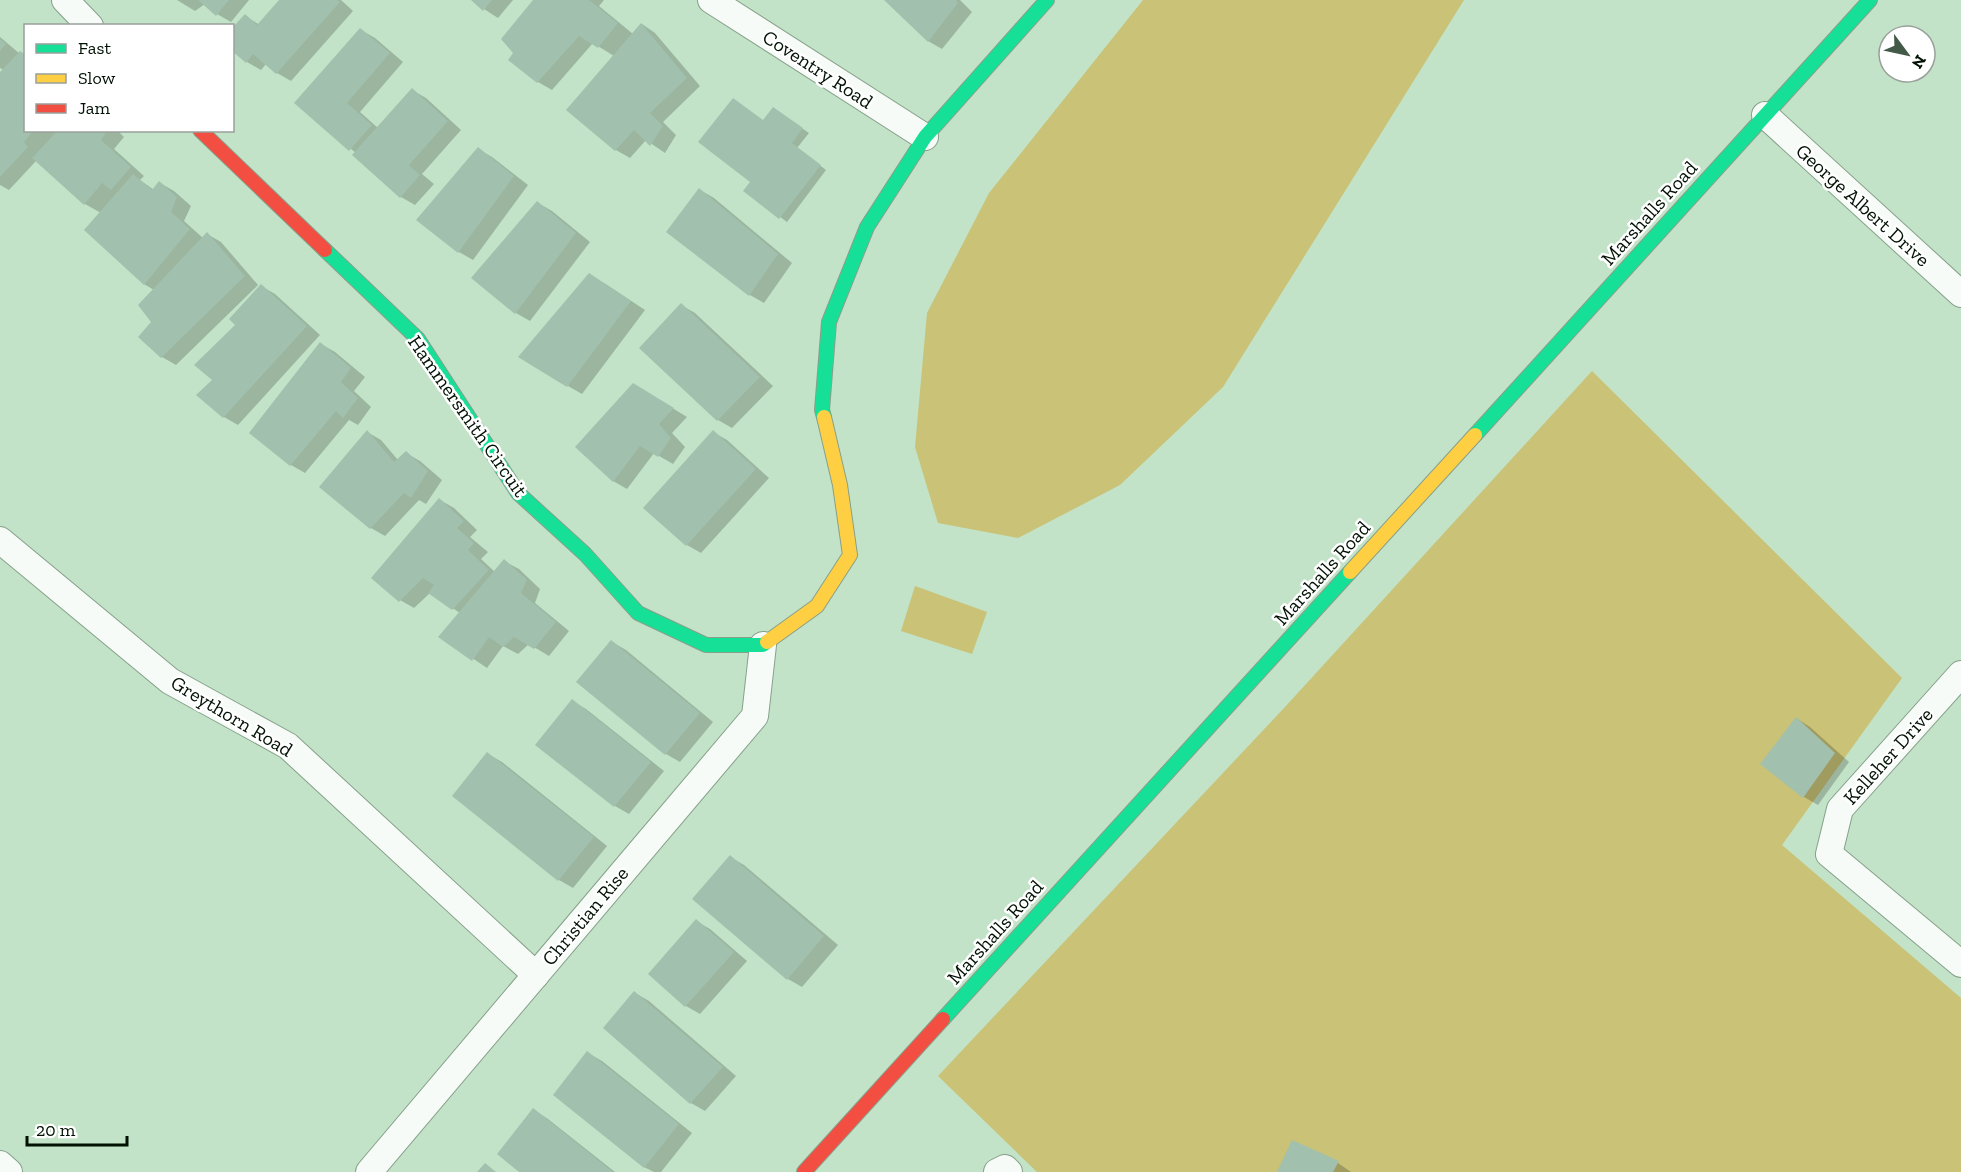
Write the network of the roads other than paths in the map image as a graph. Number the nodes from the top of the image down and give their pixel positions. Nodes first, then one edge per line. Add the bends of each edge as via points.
1 (65, 0) edge
2 (711, 0) edge
3 (1047, 0) edge
4 (1870, 0) edge
5 (88, 24) edge
6 (1765, 115) junction
7 (202, 132) edge
8 (925, 137) junction
9 (1961, 294) edge
10 (0, 540) edge
11 (763, 645) junction
12 (1961, 674) edge
13 (1961, 963) edge
14 (536, 975) junction
15 (0, 1164) edge
16 (9, 1172) edge
17 (369, 1172) edge
18 (804, 1172) edge
19 (996, 1172) edge
20 (1009, 1172) edge

1 - 5 street
2 - 8 street, Coventry Road
3 - 8 street
4 - 6 street, Marshalls Road
6 - 9 street, George Albert Drive
6 - 18 street, Marshalls Road
7 - 11 street, Hammersmith Circuit via 418,339 518,493 585,554 638,613 706,645
8 - 11 street via 867,227 829,322 822,410 840,484 850,555 817,606
10 - 14 street, Greythorn Road via 170,681 288,746
11 - 14 street, Christian Rise via 755,716
12 - 13 street, Kelleher Drive via 1840,809 1829,854
14 - 17 street, Christian Rise
15 - 16 street
19 - 20 street via 1005,1168

